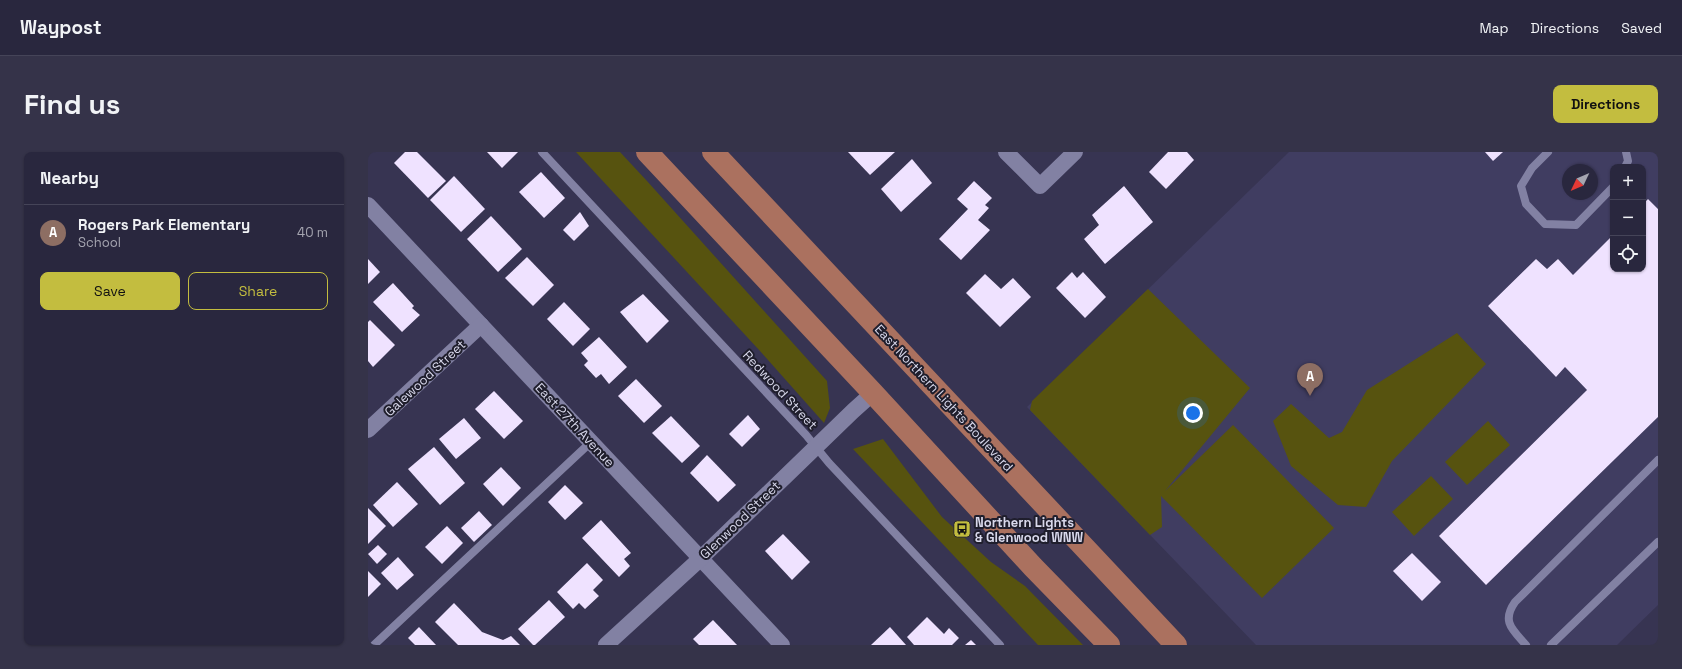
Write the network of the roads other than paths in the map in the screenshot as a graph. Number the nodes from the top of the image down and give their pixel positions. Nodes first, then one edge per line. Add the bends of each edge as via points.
1 (542, 152) edge
2 (647, 152) edge
3 (713, 152) edge
4 (1006, 152) edge
5 (1075, 152) edge
6 (1548, 152) edge
7 (1626, 152) edge
8 (1626, 164) edge
9 (1610, 190) edge
10 (369, 208) edge
11 (481, 326) junction
12 (873, 393) junction
13 (368, 430) edge
14 (591, 442) junction
15 (816, 447) junction
16 (1658, 460) edge
17 (1658, 542) edge
18 (700, 559) junction
19 (374, 645) edge
20 (606, 645) edge
21 (782, 645) edge
22 (1000, 645) edge
23 (1109, 645) edge
24 (1176, 645) edge
25 (1526, 645) edge
26 (1551, 645) edge

1 - 15 lane, Redwood Street
2 - 12 main road
3 - 24 main road, East Northern Lights Boulevard
4 - 5 street via 1040,186
6 - 9 lane via 1532,168 1521,186 1526,204 1545,224 1576,225
7 - 8 lane
10 - 11 street, East 27th Avenue
11 - 13 street, Galewood Street
11 - 14 street, East 27th Avenue
12 - 15 street, Glenwood Street
12 - 23 main road via 1033,567
14 - 18 street, East 27th Avenue
14 - 19 lane
15 - 18 street, Glenwood Street
15 - 22 lane, Redwood Street
16 - 25 lane via 1515,602 1509,611 1510,626
17 - 26 lane
18 - 20 street, Glenwood Street
18 - 21 street, East 27th Avenue

